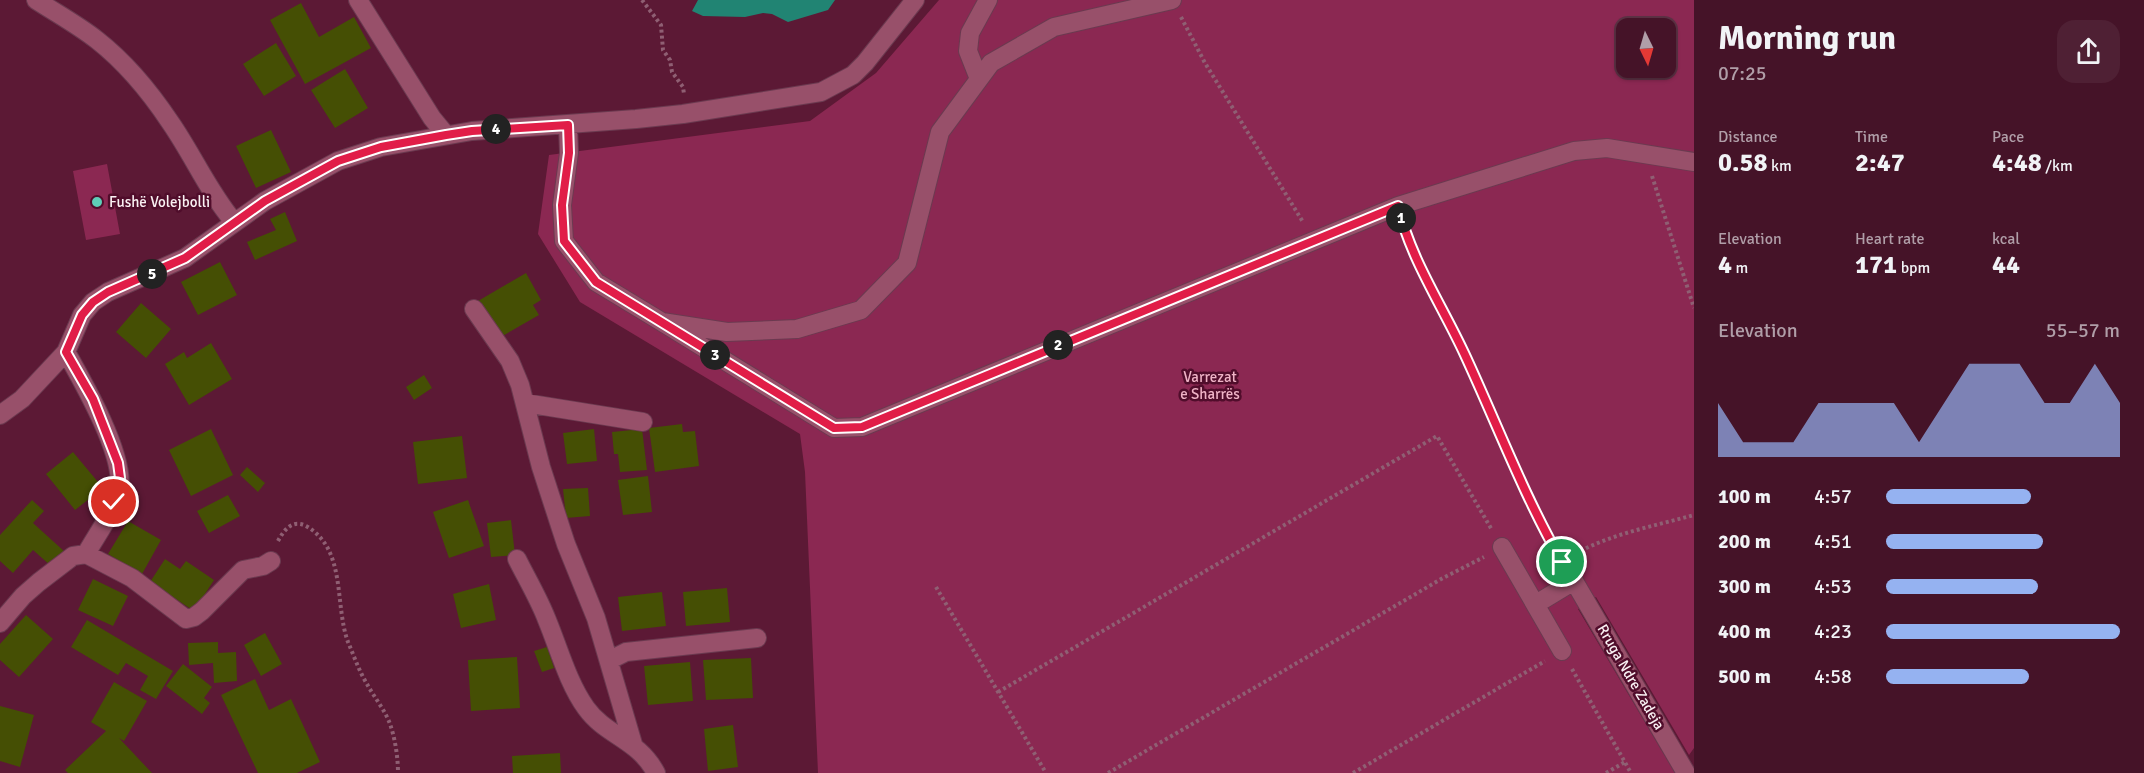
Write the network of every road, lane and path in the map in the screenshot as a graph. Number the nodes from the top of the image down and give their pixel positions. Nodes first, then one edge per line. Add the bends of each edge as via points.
1 (36, 0) edge
2 (358, 0) edge
3 (642, 0) edge
4 (915, 0) edge
5 (988, 0) edge
6 (1172, 0) edge
7 (979, 79) junction
8 (683, 114) junction
9 (568, 125) junction
10 (446, 135) junction
11 (1644, 153) junction
12 (1694, 162) edge
13 (1398, 206) junction
14 (234, 222) junction
15 (1314, 240) junction
16 (1694, 308) edge
17 (474, 309) dead end
18 (662, 322) junction
19 (66, 352) junction
20 (525, 403) junction
21 (0, 415) edge
22 (643, 422) dead end
23 (1694, 514) edge
24 (1502, 547) junction
25 (86, 554) junction
26 (517, 559) dead end
27 (271, 561) joint
28 (1562, 562) junction
29 (1574, 581) junction
30 (936, 587) dead end
31 (1536, 604) junction
32 (0, 623) edge
33 (757, 638) dead end
34 (1562, 651) junction
35 (610, 660) junction
36 (998, 692) junction
37 (633, 744) junction
38 (1625, 762) junction
39 (398, 773) edge
40 (656, 773) edge
41 (1046, 773) edge
42 (1108, 773) edge
43 (1353, 773) edge
44 (1606, 773) edge
45 (1631, 773) edge
46 (1686, 773) edge

1 - 14 street via 95,38 149,93
2 - 10 street
3 - 8 path via 661,25 663,50 683,87
4 - 8 street via 865,63 840,83 810,94
5 - 7 street via 970,33 968,51
6 - 7 street via 1054,27 991,63
6 - 15 path via 1205,63
7 - 18 street via 940,132 907,263 861,310 797,328 727,332
8 - 9 street
9 - 10 street
9 - 18 street via 569,153 562,205 564,241 596,282
10 - 14 street via 381,147 338,161
11 - 12 street
11 - 13 street via 1607,148 1574,151
11 - 16 path
13 - 15 street
13 - 28 path via 1423,275
14 - 19 street via 185,258 93,302 82,315
15 - 18 street via 862,427 834,428
17 - 20 street via 510,361
19 - 21 street via 22,399
19 - 25 street via 93,399 120,478 114,502
20 - 22 street
20 - 35 street via 555,512
23 - 28 path via 1604,541
24 - 31 street
24 - 36 path via 1437,436
24 - 42 path
25 - 27 street via 132,578 186,619 202,611 243,570
25 - 32 street via 74,556 39,582
26 - 37 street via 578,698 589,712
27 - 39 path via 276,544 291,525 301,524 315,531 324,544 335,564 347,638 366,684 390,723
28 - 29 path
29 - 31 street
29 - 46 street, Rruga Ndre Zadeja
30 - 36 path
31 - 34 street
33 - 35 street via 626,652
34 - 38 path
34 - 43 path
35 - 37 street
36 - 41 path
37 - 40 street
38 - 44 path
38 - 45 path

